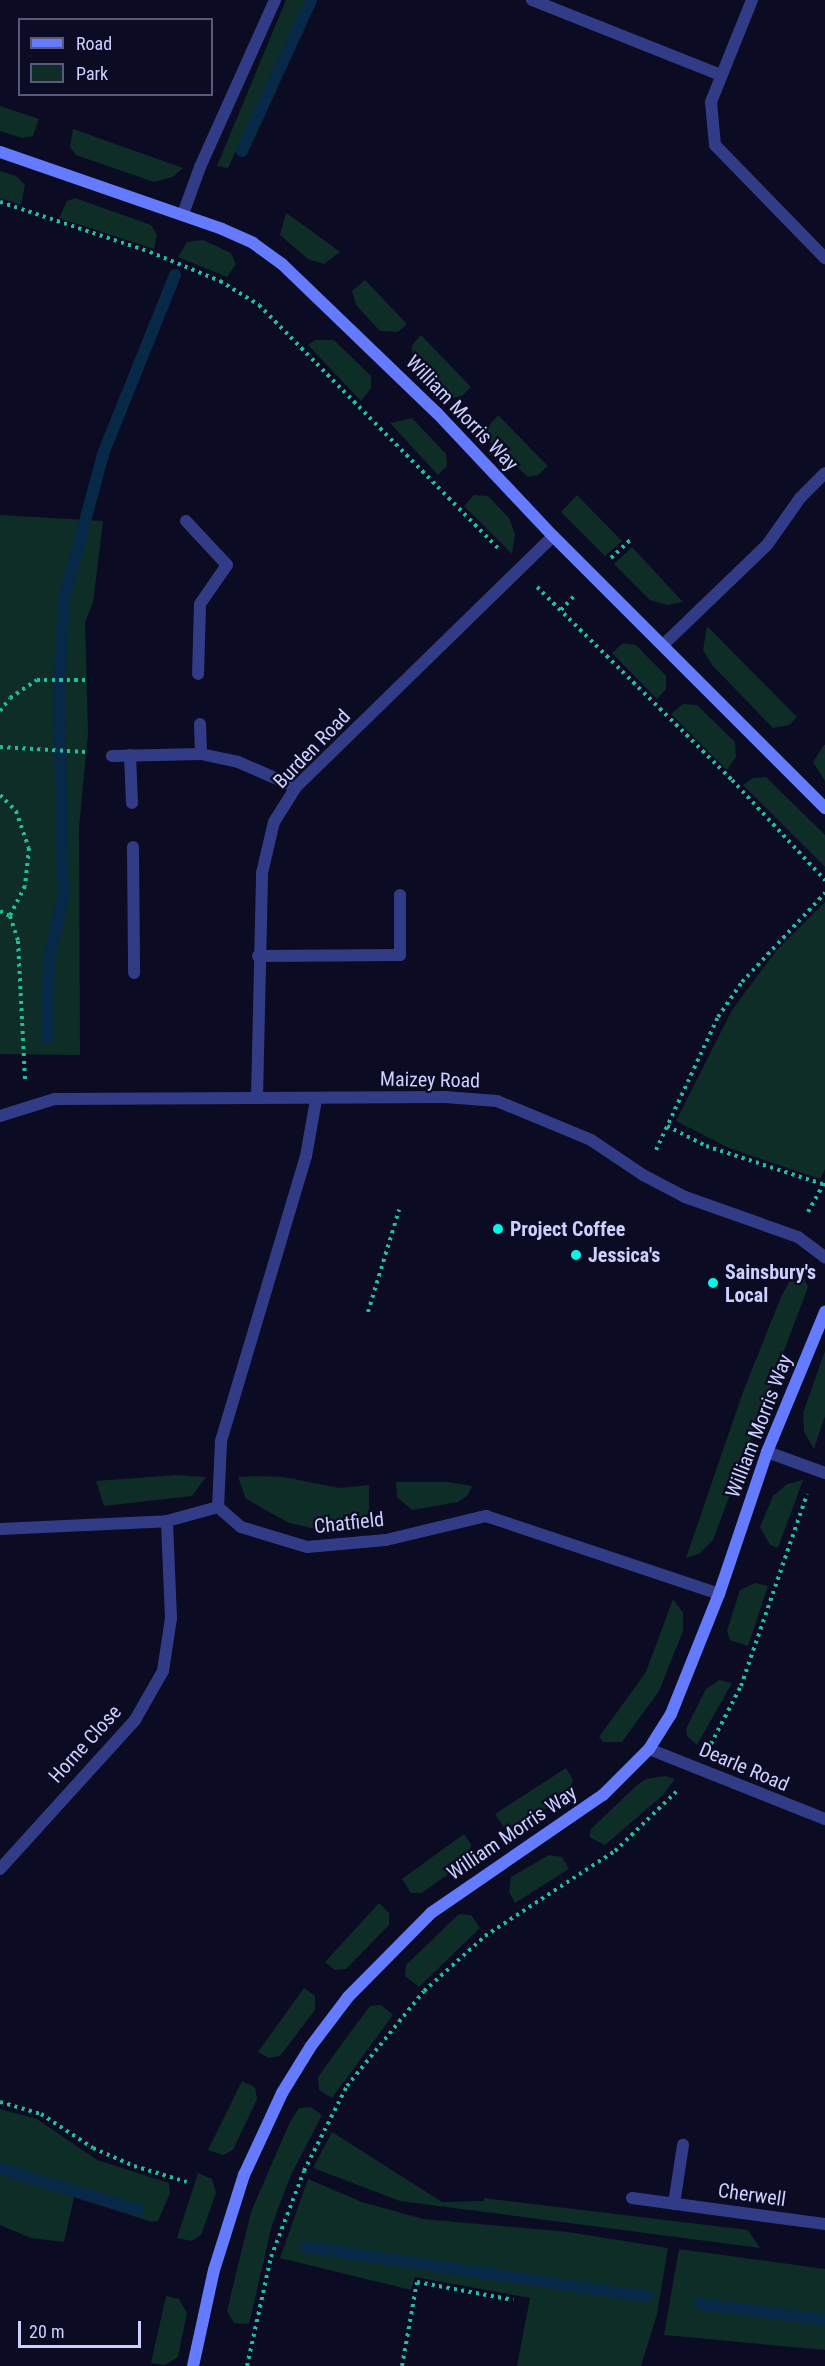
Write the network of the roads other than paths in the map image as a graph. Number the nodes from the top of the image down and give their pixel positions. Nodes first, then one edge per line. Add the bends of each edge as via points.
1 (275, 0) edge
2 (532, 0) edge
3 (752, 0) edge
4 (720, 75) junction
5 (0, 152) edge
6 (183, 214) junction
7 (825, 258) edge
8 (825, 473) edge
9 (186, 521) dead end
10 (553, 536) junction
11 (663, 645) junction
12 (198, 674) dead end
13 (200, 724) dead end
14 (201, 754) junction
15 (130, 755) junction
16 (112, 756) dead end
17 (296, 787) junction
18 (132, 802) dead end
19 (825, 808) edge
20 (133, 847) dead end
21 (400, 895) dead end
22 (258, 956) junction
23 (134, 973) dead end
24 (257, 1098) junction
25 (316, 1100) junction
26 (0, 1116) edge
27 (825, 1257) edge
28 (825, 1312) edge
29 (767, 1452) junction
30 (820, 1471) edge
31 (218, 1507) junction
32 (167, 1521) junction
33 (0, 1529) edge
34 (719, 1594) junction
35 (649, 1749) junction
36 (825, 1819) edge
37 (0, 1869) edge
38 (683, 2145) dead end
39 (632, 2198) dead end
40 (674, 2204) junction
41 (825, 2224) edge
42 (193, 2366) edge

1 - 6 street
2 - 4 street
3 - 4 street
4 - 7 street via 709,116 715,145
5 - 6 street, William Morris Way
6 - 10 street, William Morris Way via 253,243 282,264 437,413
8 - 11 street via 800,498 767,545
9 - 12 street via 227,565 200,604
10 - 11 street, William Morris Way
10 - 17 street, Burden Road
11 - 19 street, William Morris Way
13 - 14 street
14 - 15 street
14 - 17 street via 238,762
15 - 16 street
15 - 18 street
17 - 22 street, Burden Road via 274,822 262,873
20 - 23 street
21 - 22 street via 400,955
22 - 24 street, Burden Road
24 - 25 street, Maizey Road
24 - 26 street, Maizey Road via 55,1099
25 - 27 street, Maizey Road via 445,1097 497,1101 591,1140 685,1197 798,1237
25 - 31 street via 306,1156 221,1442
28 - 29 street, William Morris Way
29 - 30 street
29 - 34 street, William Morris Way
31 - 32 street
31 - 34 street, Chatfield via 242,1527 307,1547 386,1540 486,1516
32 - 33 street
32 - 37 street, Horne Close via 171,1618 163,1671 135,1720
34 - 35 street, William Morris Way via 671,1714
35 - 36 street, Dearle Road
35 - 42 street, William Morris Way via 603,1795 431,1913 348,1997 310,2046 282,2094 244,2175 214,2270
38 - 40 street
39 - 40 street, Cherwell
40 - 41 street, Cherwell

